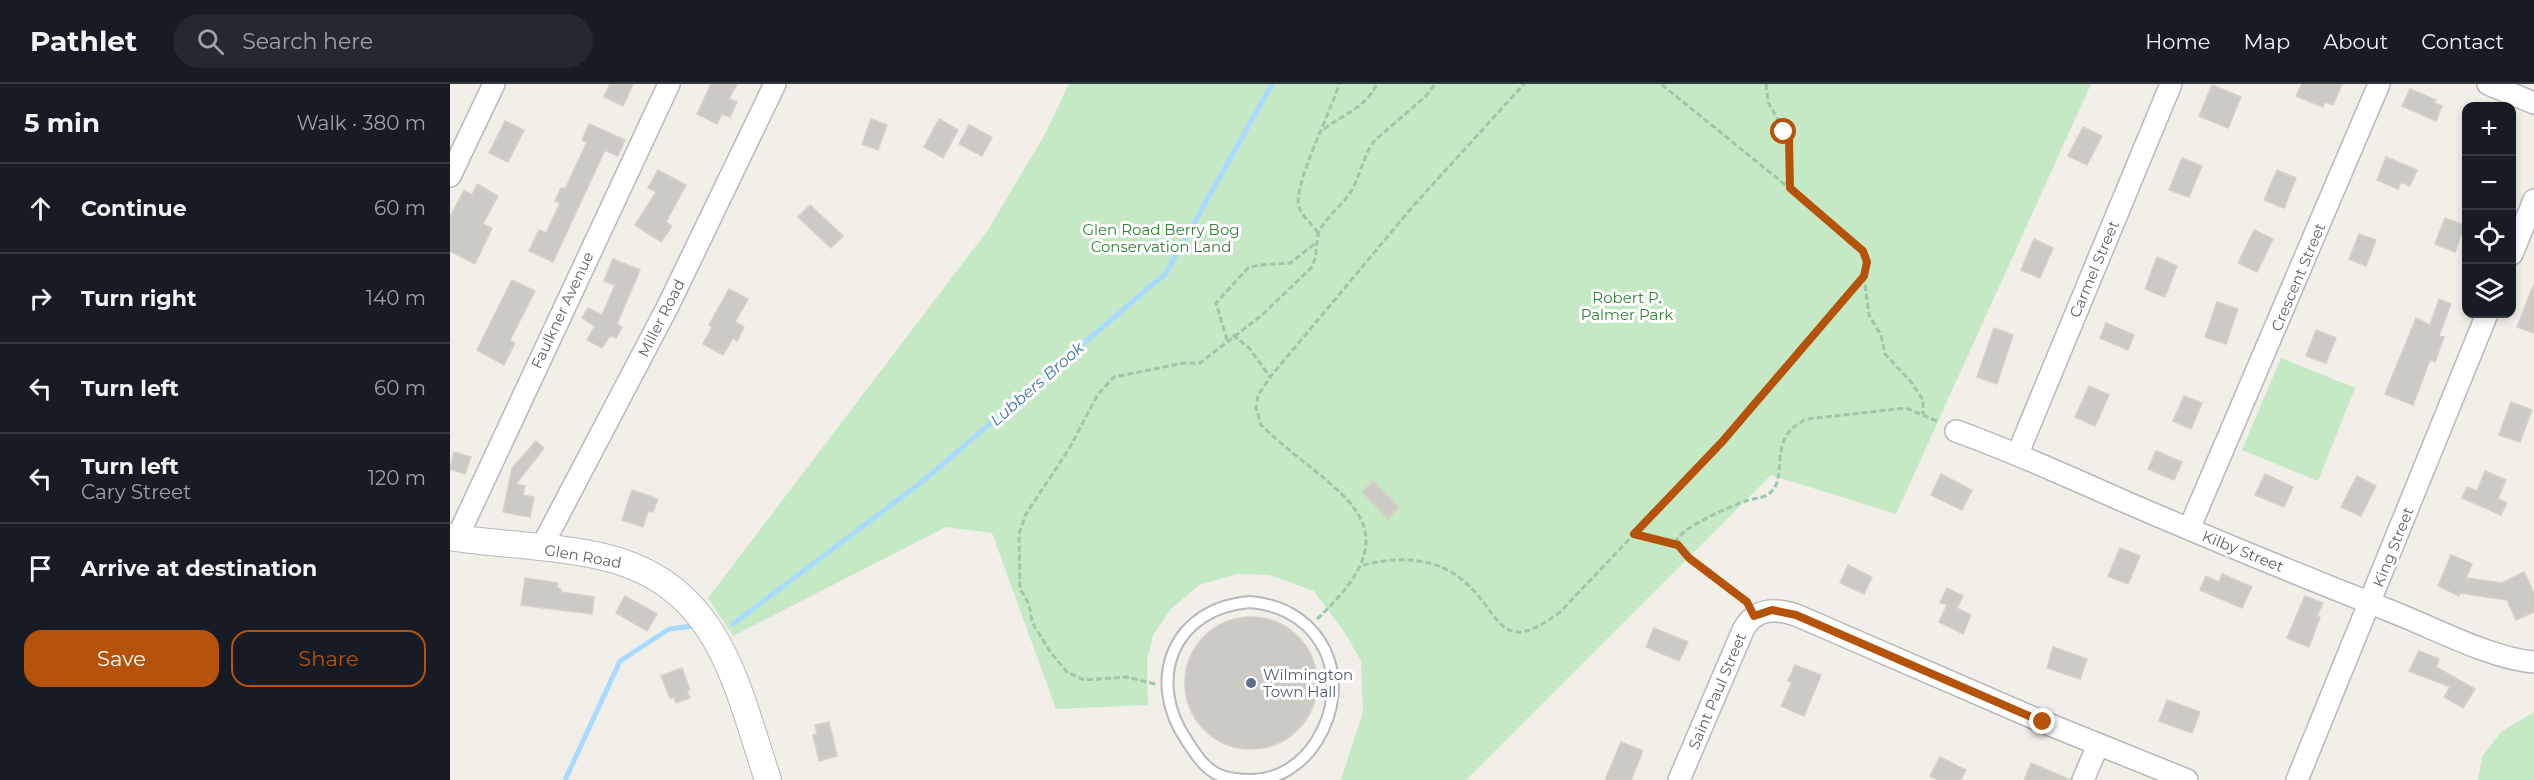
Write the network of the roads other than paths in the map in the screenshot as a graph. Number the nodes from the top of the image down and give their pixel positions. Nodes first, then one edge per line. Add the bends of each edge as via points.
1 (494, 84) edge
2 (669, 84) edge
3 (775, 84) edge
4 (2171, 84) edge
5 (2379, 84) edge
6 (2488, 84) edge
7 (2534, 103) edge
8 (450, 176) edge
9 (2534, 200) edge
10 (2516, 242) edge
11 (2485, 318) edge
12 (1956, 431) road end
13 (2018, 453) junction
14 (2189, 529) junction
15 (454, 537) edge
16 (541, 548) junction
17 (2370, 603) junction
18 (2534, 662) edge
19 (2097, 745) junction
20 (768, 780) edge
21 (1244, 780) edge
22 (1679, 780) edge
23 (2083, 780) edge
24 (2187, 780) edge
25 (2297, 780) edge

1 - 8 street
2 - 15 street, Faulkner Avenue
3 - 16 street, Miller Road via 668,306
4 - 13 street, Carmel Street
5 - 14 street, Crescent Street
6 - 7 street
9 - 10 street
11 - 17 street, King Street
12 - 13 street, Kilby Street
13 - 14 street, Kilby Street
14 - 17 street, Kilby Street
15 - 16 street, Glen Road
16 - 20 street, Glen Road via 625,563 669,585 690,602 722,651
17 - 18 street, Kilby Street via 2492,651
17 - 25 street, King Street
19 - 22 street, Saint Paul Street via 1779,610 1759,614 1737,641
19 - 23 street
19 - 24 street
21 - 21 lane via 1262,780 1285,772 1310,751 1324,727 1332,696 1332,674 1322,644 1309,626 1291,613 1261,603 1239,603 1218,609 1191,626 1169,664 1166,685 1173,717 1198,757 1217,774

